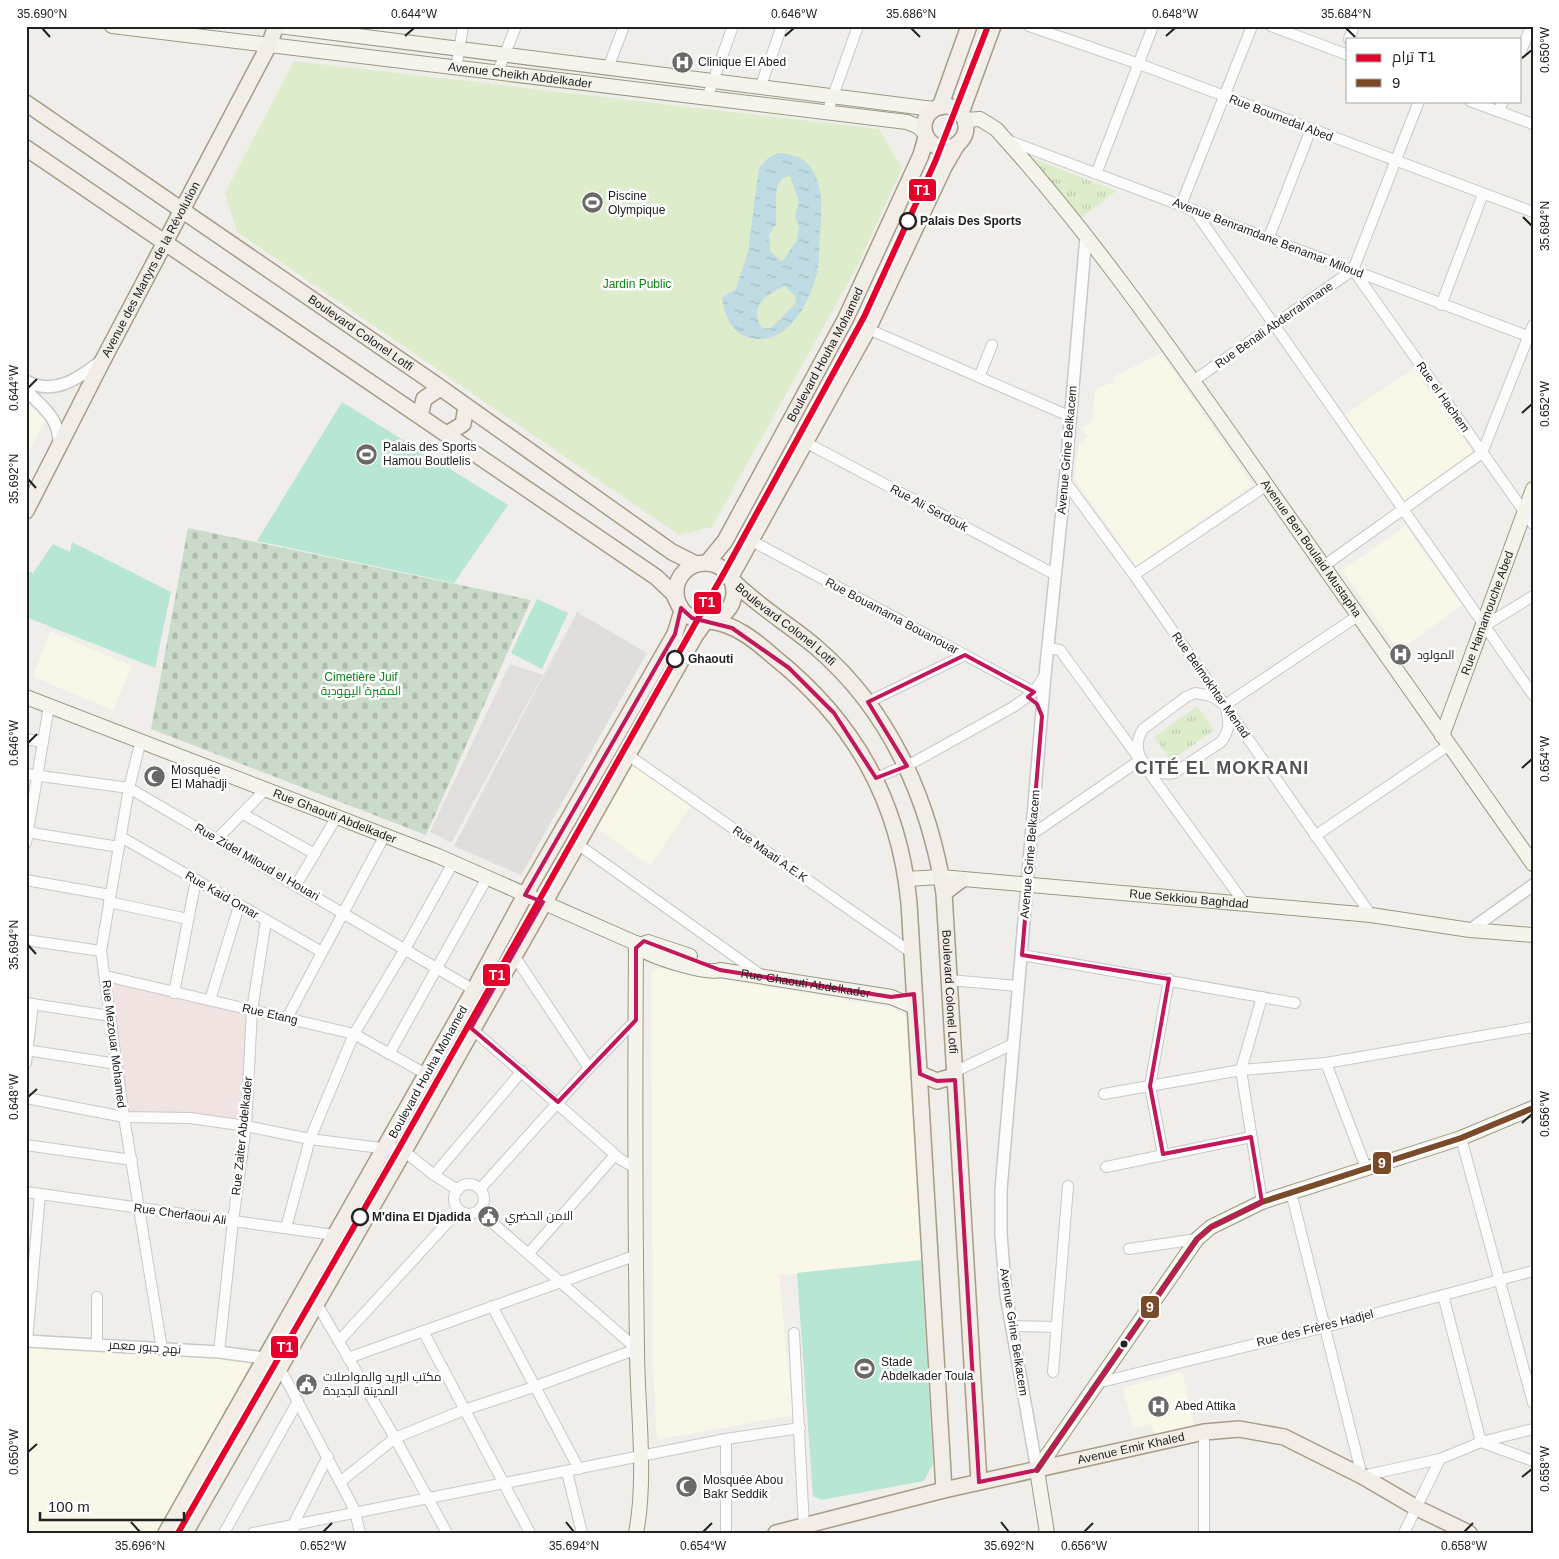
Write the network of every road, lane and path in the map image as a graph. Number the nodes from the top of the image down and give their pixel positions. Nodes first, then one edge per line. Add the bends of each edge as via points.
1 (112, 26) edge
2 (278, 26) edge
3 (463, 26) edge
4 (516, 26) edge
5 (624, 26) edge
6 (733, 26) edge
7 (782, 26) edge
8 (858, 26) edge
9 (969, 26) edge
10 (993, 26) edge
11 (1029, 26) edge
12 (1153, 26) edge
13 (1252, 26) edge
14 (1271, 26) edge
15 (1354, 26) edge
16 (1531, 26) edge
17 (190, 31) edge
18 (372, 32) edge
19 (1349, 38) edge
20 (269, 45) junction
21 (1522, 49) edge
22 (459, 50) junction
23 (1345, 54) edge
24 (505, 56) junction
25 (1139, 64) junction
26 (608, 68) junction
27 (456, 69) junction
28 (498, 74) junction
29 (712, 82) junction
30 (760, 88) junction
31 (832, 96) junction
32 (1225, 97) junction
33 (706, 98) junction
34 (1418, 102) edge
35 (1473, 102) edge
36 (1502, 102) edge
37 (26, 103) edge
38 (937, 108) junction
39 (827, 112) junction
40 (1499, 112) junction
41 (963, 117) junction
42 (1533, 124) edge
43 (1311, 129) junction
44 (925, 135) junction
45 (1004, 138) junction
46 (957, 145) junction
47 (26, 148) edge
48 (1396, 161) junction
49 (1096, 174) junction
50 (1483, 194) junction
51 (1182, 206) junction
52 (1194, 210) junction
53 (181, 211) junction
54 (1533, 212) edge
55 (1086, 236) junction
56 (1269, 237) junction
57 (166, 242) junction
58 (1353, 270) junction
59 (1441, 305) junction
60 (1533, 325) edge
61 (1273, 326) junction
62 (868, 328) junction
63 (1530, 337) edge
64 (992, 345) dead end
65 (103, 360) junction
66 (979, 377) junction
67 (26, 381) edge
68 (1193, 381) junction
69 (440, 388) junction
70 (26, 390) edge
71 (466, 407) junction
72 (420, 416) junction
73 (1069, 416) junction
74 (447, 434) junction
75 (804, 442) junction
76 (59, 446) junction
77 (1482, 453) junction
78 (1065, 481) junction
79 (1267, 486) junction
80 (1533, 489) edge
81 (1404, 510) junction
82 (26, 511) edge
83 (1524, 512) junction
84 (1533, 524) edge
85 (750, 540) junction
86 (702, 564) junction
87 (1325, 566) junction
88 (1054, 574) junction
89 (1134, 575) junction
90 (730, 579) junction
91 (1533, 596) edge
92 (681, 608) junction
93 (1359, 615) junction
94 (707, 621) junction
95 (1484, 626) junction
96 (1048, 648) junction
97 (965, 654) junction
98 (1045, 675) junction
99 (1034, 692) junction
100 (1533, 695) edge
101 (26, 697) edge
102 (1021, 701) junction
103 (868, 702) junction
104 (1225, 705) junction
105 (49, 706) junction
106 (1042, 716) junction
107 (26, 739) edge
108 (141, 740) junction
109 (1446, 741) junction
110 (43, 742) junction
111 (628, 755) junction
112 (1140, 760) junction
113 (906, 766) junction
114 (26, 774) edge
115 (37, 776) junction
116 (876, 778) junction
117 (129, 788) junction
118 (266, 789) junction
119 (243, 814) junction
120 (336, 818) junction
121 (27, 832) edge
122 (385, 835) junction
123 (1031, 836) junction
124 (1315, 836) junction
125 (217, 840) junction
126 (120, 842) junction
127 (26, 843) edge
128 (576, 843) junction
129 (315, 854) junction
130 (453, 863) junction
131 (1533, 864) edge
132 (941, 877) junction
133 (487, 878) junction
134 (906, 879) junction
135 (26, 880) edge
136 (196, 880) junction
137 (961, 880) junction
138 (296, 885) junction
139 (1533, 885) edge
140 (1026, 886) junction
141 (944, 893) junction
142 (525, 895) junction
143 (109, 898) junction
144 (543, 902) junction
145 (1245, 904) junction
146 (239, 906) junction
147 (344, 912) junction
148 (1371, 915) junction
149 (188, 919) junction
150 (266, 921) junction
151 (1470, 930) junction
152 (1533, 935) edge
153 (26, 940) edge
154 (638, 944) junction
155 (405, 949) junction
156 (102, 951) junction
157 (322, 952) junction
158 (912, 953) junction
159 (513, 954) junction
160 (1022, 955) junction
161 (438, 967) junction
162 (106, 976) junction
163 (763, 976) junction
164 (1169, 979) junction
165 (950, 980) junction
166 (1018, 986) junction
167 (474, 990) junction
168 (914, 991) junction
169 (174, 993) junction
170 (891, 997) junction
171 (1262, 997) junction
172 (210, 1000) junction
173 (1294, 1003) dead end
174 (30, 1004) edge
175 (915, 1007) junction
176 (252, 1010) junction
177 (110, 1016) junction
178 (287, 1018) junction
179 (636, 1020) junction
180 (1533, 1027) edge
181 (471, 1028) junction
182 (354, 1034) junction
183 (1013, 1044) junction
184 (27, 1050) edge
185 (389, 1054) junction
186 (26, 1062) edge
187 (1326, 1063) junction
188 (117, 1064) junction
189 (589, 1068) junction
190 (522, 1070) junction
191 (1241, 1070) junction
192 (426, 1074) junction
193 (920, 1074) junction
194 (954, 1074) junction
195 (1150, 1086) junction
196 (1104, 1094) dead end
197 (956, 1095) junction
198 (921, 1096) junction
199 (26, 1098) edge
200 (558, 1102) junction
201 (1533, 1108) edge
202 (124, 1117) junction
203 (246, 1126) junction
204 (1251, 1137) junction
205 (1461, 1138) junction
206 (310, 1139) junction
207 (26, 1145) edge
208 (384, 1149) junction
209 (404, 1150) junction
210 (1163, 1154) junction
211 (615, 1155) junction
212 (132, 1160) junction
213 (1106, 1167) dead end
214 (1366, 1168) junction
215 (637, 1169) junction
216 (434, 1175) junction
217 (1068, 1186) dead end
218 (480, 1189) junction
219 (458, 1190) junction
220 (26, 1192) edge
221 (1290, 1192) junction
222 (40, 1194) junction
223 (1262, 1202) junction
224 (138, 1208) junction
225 (459, 1210) junction
226 (479, 1210) junction
227 (232, 1222) junction
228 (286, 1228) junction
229 (334, 1235) junction
230 (1197, 1239) junction
231 (1129, 1248) dead end
232 (529, 1253) junction
233 (637, 1255) junction
234 (1533, 1272) edge
235 (1501, 1280) junction
236 (563, 1282) junction
237 (29, 1287) edge
238 (1443, 1295) junction
239 (97, 1297) dead end
240 (317, 1304) junction
241 (492, 1306) junction
242 (1011, 1326) junction
243 (1325, 1326) junction
244 (1055, 1327) junction
245 (423, 1331) junction
246 (794, 1333) dead end
247 (26, 1341) edge
248 (339, 1341) junction
249 (98, 1344) junction
250 (162, 1349) junction
251 (636, 1349) junction
252 (220, 1352) junction
253 (264, 1358) junction
254 (348, 1358) junction
255 (280, 1368) junction
256 (1053, 1372) dead end
257 (1097, 1382) junction
258 (534, 1387) junction
259 (298, 1401) junction
260 (1533, 1403) edge
261 (464, 1410) junction
262 (800, 1428) junction
263 (1533, 1429) edge
264 (1204, 1432) junction
265 (395, 1438) junction
266 (726, 1439) junction
267 (1481, 1442) junction
268 (328, 1456) junction
269 (640, 1456) junction
270 (1440, 1459) junction
271 (1533, 1461) edge
272 (579, 1469) junction
273 (1037, 1470) junction
274 (567, 1472) junction
275 (1362, 1476) junction
276 (340, 1482) junction
277 (979, 1482) junction
278 (505, 1483) junction
279 (944, 1490) junction
280 (427, 1498) junction
281 (1415, 1507) junction
282 (355, 1511) junction
283 (639, 1518) junction
284 (804, 1527) junction
285 (293, 1529) edge
286 (166, 1533) edge
287 (185, 1533) edge
288 (224, 1533) edge
289 (253, 1533) edge
290 (360, 1533) edge
291 (447, 1533) edge
292 (530, 1533) edge
293 (582, 1533) edge
294 (636, 1533) edge
295 (644, 1533) edge
296 (726, 1533) edge
297 (776, 1533) edge
298 (1047, 1533) edge
299 (1204, 1533) edge
300 (1404, 1533) edge
301 (1469, 1533) edge

1 - 17 main road, Avenue Cheikh Abdelkader
2 - 18 main road, Avenue Cheikh Abdelkader
2 - 20 main road, Avenue des Martyrs de la Révolution
3 - 22 street
4 - 24 street
5 - 26 street
6 - 29 street
7 - 30 street
8 - 31 street
9 - 38 main road
10 - 41 main road
11 - 25 street, Rue Boumedal Abed
12 - 25 street
13 - 32 street
14 - 23 street
15 - 19 street
16 - 21 street
17 - 20 main road, Avenue Cheikh Abdelkader
18 - 22 main road, Avenue Cheikh Abdelkader
20 - 27 main road, Avenue Cheikh Abdelkader
20 - 53 main road, Avenue des Martyrs de la Révolution
22 - 24 main road, Avenue Cheikh Abdelkader
22 - 27 street
24 - 26 main road, Avenue Cheikh Abdelkader
24 - 28 street
25 - 32 street, Rue Boumedal Abed
25 - 49 street
26 - 29 main road, Avenue Cheikh Abdelkader
27 - 28 main road, Avenue Cheikh Abdelkader
28 - 33 main road, Avenue Cheikh Abdelkader
29 - 30 main road, Avenue Cheikh Abdelkader
29 - 33 street
30 - 31 main road, Avenue Cheikh Abdelkader
31 - 38 main road, Avenue Cheikh Abdelkader
31 - 39 street
32 - 43 street, Rue Boumedal Abed
32 - 51 street
33 - 39 main road, Avenue Cheikh Abdelkader
34 - 48 street
35 - 40 street
36 - 40 street
37 - 53 main road, Boulevard Colonel Lotfi
38 - 41 main road via 951,107
38 - 44 main road via 925,120
39 - 44 main road, Avenue Cheikh Abdelkader via 907,122 917,126
40 - 42 street
41 - 45 main road, Avenue Ben Boulaid Mustapha via 982,120
41 - 46 main road via 964,136
43 - 48 street, Rue Boumedal Abed
43 - 56 street
44 - 46 main road via 932,144 941,148
44 - 86 main road, Boulevard Houha Mohamed via 921,155 846,318 725,541
45 - 49 street, Avenue Benramdane Benamar Miloud
45 - 55 main road, Avenue Ben Boulaid Mustapha
46 - 62 main road, Boulevard Houha Mohamed
47 - 57 main road
48 - 50 street, Rue Boumedal Abed
48 - 58 street
49 - 51 street, Avenue Benramdane Benamar Miloud
50 - 54 street, Rue Boumedal Abed
50 - 59 street
51 - 52 street, Avenue Benramdane Benamar Miloud
52 - 56 street, Avenue Benramdane Benamar Miloud
52 - 61 street
53 - 57 main road, Avenue des Martyrs de la Révolution
53 - 69 main road, Boulevard Colonel Lotfi
55 - 68 main road, Avenue Ben Boulaid Mustapha
55 - 73 street, Avenue Grine Belkacem
56 - 58 street, Avenue Benramdane Benamar Miloud
57 - 65 main road, Avenue des Martyrs de la Révolution
57 - 72 main road
58 - 59 street, Avenue Benramdane Benamar Miloud
58 - 61 street, Rue Benali Abderrahmane
58 - 77 street, Rue el Hachem
59 - 63 street, Avenue Benramdane Benamar Miloud
60 - 63 street
61 - 68 street, Rue Benali Abderrahmane
61 - 81 street
62 - 66 street
62 - 75 main road, Boulevard Houha Mohamed
63 - 77 street
64 - 66 street
65 - 67 street via 77,379 58,386 43,388
65 - 76 main road, Avenue des Martyrs de la Révolution
66 - 73 street
68 - 79 main road, Avenue Ben Boulaid Mustapha
69 - 71 main road, Boulevard Colonel Lotfi
69 - 72 main road via 424,399
70 - 76 street via 54,419
71 - 74 main road via 463,424
71 - 86 main road, Boulevard Colonel Lotfi via 672,552
72 - 74 main road
73 - 78 street, Avenue Grine Belkacem
74 - 92 main road via 656,577 673,593
75 - 85 main road, Boulevard Houha Mohamed
75 - 88 street, Rue Ali Serdouk
76 - 82 main road, Avenue des Martyrs de la Révolution
77 - 81 street
77 - 83 street, Rue el Hachem
78 - 88 street, Avenue Grine Belkacem
78 - 89 street, Rue Belmokhtar Menad
79 - 87 main road, Avenue Ben Boulaid Mustapha
79 - 89 street
80 - 83 main road, Rue Hamamouche Abed
81 - 87 street
81 - 95 street
83 - 84 street, Rue el Hachem
83 - 95 main road, Rue Hamamouche Abed
85 - 90 main road, Boulevard Houha Mohamed
85 - 97 street, Rue Bouamama Bouanouar
86 - 90 main road via 721,568
86 - 92 main road via 686,570 679,580 676,591
87 - 93 main road, Avenue Ben Boulaid Mustapha
88 - 96 street, Avenue Grine Belkacem
89 - 104 street, Rue Belmokhtar Menad
90 - 94 main road via 732,602 723,614
90 - 103 main road, Boulevard Colonel Lotfi via 816,647
91 - 95 street
92 - 94 main road via 692,618
92 - 142 main road, Boulevard Houha Mohamed via 681,621 675,634
93 - 104 street
93 - 109 main road, Avenue Ben Boulaid Mustapha
94 - 111 main road, Boulevard Houha Mohamed via 695,636
94 - 116 main road via 723,623 744,634 807,685 844,726
95 - 100 street
95 - 109 main road, Rue Hamamouche Abed
96 - 98 street, Avenue Grine Belkacem
96 - 112 street via 1060,650
97 - 99 street, Rue Bouamama Bouanouar
97 - 103 street
98 - 99 street
98 - 106 street, Avenue Grine Belkacem
99 - 102 street
101 - 105 main road, Rue Ghaouti Abdelkader
102 - 106 street via 1037,704
102 - 113 street
103 - 113 main road, Boulevard Colonel Lotfi
104 - 112 street via 1202,694 1186,697 1143,729 1137,742
104 - 112 street via 1230,721 1221,742 1174,773 1159,773
104 - 124 street, Rue Belmokhtar Menad
105 - 108 main road, Rue Ghaouti Abdelkader
105 - 110 street
106 - 123 street, Avenue Grine Belkacem
107 - 110 street
108 - 117 street, Rue Mezouar Mohamed
108 - 118 main road, Rue Ghaouti Abdelkader
109 - 124 street
109 - 131 main road, Avenue Ben Boulaid Mustapha
110 - 115 street
111 - 128 main road, Boulevard Houha Mohamed
111 - 158 street, Rue Maati A.E.K
112 - 123 street
112 - 145 street
113 - 116 street
113 - 132 main road, Boulevard Colonel Lotfi via 924,810
114 - 115 street, Rue Zidel Miloud el Houari
115 - 117 street, Rue Zidel Miloud el Houari
115 - 121 street
116 - 134 main road via 899,842
117 - 125 street, Rue Zidel Miloud el Houari
117 - 126 street, Rue Mezouar Mohamed
118 - 119 street
118 - 120 main road, Rue Ghaouti Abdelkader
119 - 125 street
119 - 129 street
120 - 122 main road, Rue Ghaouti Abdelkader
120 - 129 street
121 - 126 street
121 - 127 street
122 - 130 main road, Rue Ghaouti Abdelkader
122 - 147 street
123 - 140 street, Avenue Grine Belkacem
124 - 148 street, Rue Belmokhtar Menad
125 - 138 street, Rue Zidel Miloud el Houari
126 - 136 street, Rue Kaid Omar
126 - 143 street, Rue Mezouar Mohamed
128 - 144 main road, Boulevard Houha Mohamed
128 - 163 street
129 - 138 street
130 - 133 main road, Rue Ghaouti Abdelkader
130 - 155 street
132 - 134 main road, Rue Sekkiou Baghdad
132 - 137 main road, Rue Sekkiou Baghdad
132 - 141 main road, Boulevard Colonel Lotfi
133 - 142 main road, Rue Ghaouti Abdelkader
133 - 161 street
134 - 158 main road
135 - 143 street
136 - 146 street, Rue Kaid Omar
136 - 149 street
137 - 140 main road, Rue Sekkiou Baghdad
137 - 141 main road
138 - 147 street, Rue Zidel Miloud el Houari
139 - 151 street
140 - 145 main road, Rue Sekkiou Baghdad
140 - 160 street, Avenue Grine Belkacem
141 - 165 main road, Boulevard Colonel Lotfi
142 - 144 main road, Rue Ghaouti Abdelkader
142 - 167 main road, Boulevard Houha Mohamed
143 - 149 street
143 - 156 street, Rue Mezouar Mohamed
144 - 154 main road, Rue Ghaouti Abdelkader
144 - 159 main road, Boulevard Houha Mohamed
145 - 148 main road, Rue Sekkiou Baghdad
146 - 150 street, Rue Kaid Omar
146 - 172 street
147 - 155 street, Rue Zidel Miloud el Houari
147 - 157 street
148 - 151 main road, Rue Sekkiou Baghdad
149 - 169 street
150 - 157 street, Rue Kaid Omar
150 - 176 street, Rue Zaiter Abdelkader
151 - 152 main road, Rue Sekkiou Baghdad
153 - 156 street
154 - 163 main road, Rue Ghaouti Abdelkader via 652,955 708,971
154 - 179 main road
155 - 161 street, Rue Zidel Miloud el Houari
155 - 182 street
156 - 162 street, Rue Mezouar Mohamed
157 - 178 street
158 - 168 main road
159 - 181 main road, Boulevard Houha Mohamed
159 - 189 street
160 - 164 street
160 - 166 street, Avenue Grine Belkacem
161 - 167 street, Rue Zidel Miloud el Houari
161 - 185 street
162 - 169 street, Rue Etang
162 - 177 street, Rue Mezouar Mohamed
163 - 170 main road, Rue Ghaouti Abdelkader
164 - 171 street
164 - 195 street
165 - 166 street
165 - 194 main road, Boulevard Colonel Lotfi
166 - 183 street, Avenue Grine Belkacem
167 - 192 main road, Boulevard Houha Mohamed
168 - 170 main road, Rue Ghaouti Abdelkader
168 - 175 main road
169 - 172 street, Rue Etang
170 - 175 main road, Rue Ghaouti Abdelkader
171 - 173 street
171 - 191 street
172 - 176 street, Rue Etang
174 - 177 street
174 - 184 street
175 - 193 main road
176 - 178 street, Rue Etang
176 - 203 street, Rue Zaiter Abdelkader
177 - 188 street, Rue Mezouar Mohamed
178 - 182 street, Rue Etang
179 - 189 street
179 - 215 main road
180 - 187 street
181 - 190 street
181 - 209 main road, Boulevard Houha Mohamed
182 - 185 street, Rue Etang
182 - 206 street
183 - 194 street
183 - 242 street, Avenue Grine Belkacem via 1001,1234
184 - 186 street
184 - 188 street
185 - 192 street, Rue Etang
187 - 191 street
187 - 214 street
188 - 202 street, Rue Mezouar Mohamed
189 - 200 street
190 - 200 street
190 - 216 street
191 - 195 street
191 - 204 street
192 - 208 main road, Boulevard Houha Mohamed
193 - 194 main road via 937,1081
193 - 198 main road
194 - 197 main road, Boulevard Colonel Lotfi
195 - 196 street
195 - 210 street
197 - 198 main road via 941,1089
197 - 277 main road, Boulevard Colonel Lotfi
198 - 279 main road
199 - 202 street
200 - 211 street
200 - 218 street
201 - 205 main road
202 - 203 street via 190,1118
202 - 212 street, Rue Mezouar Mohamed
203 - 206 street
203 - 227 street, Rue Zaiter Abdelkader
204 - 210 street
204 - 223 street
205 - 214 main road
205 - 235 street
206 - 208 street
206 - 228 street
207 - 212 street
208 - 209 street
208 - 229 main road, Boulevard Houha Mohamed
209 - 216 street
209 - 240 main road, Boulevard Houha Mohamed
210 - 213 street
211 - 215 street
211 - 232 street
212 - 224 street, Rue Mezouar Mohamed
214 - 221 main road
215 - 233 main road
216 - 219 street
217 - 244 street
218 - 219 street via 471,1184
218 - 226 street via 484,1198
219 - 225 street via 455,1202
220 - 222 street, Rue Cherfaoui Ali
221 - 223 main road
221 - 243 street
222 - 224 street, Rue Cherfaoui Ali
222 - 237 street
223 - 230 main road via 1211,1227
224 - 227 street, Rue Cherfaoui Ali
224 - 250 street, Rue Mezouar Mohamed
225 - 226 street via 472,1214
225 - 248 street
226 - 232 street
227 - 228 street, Rue Cherfaoui Ali
227 - 252 street, Rue Zaiter Abdelkader
228 - 229 street, Rue Cherfaoui Ali
229 - 253 main road, Boulevard Houha Mohamed
230 - 231 street
230 - 257 main road
232 - 236 street
233 - 236 street
233 - 251 main road
234 - 235 street, Rue des Frères Hadjel
235 - 238 street, Rue des Frères Hadjel
235 - 260 street
236 - 241 street
236 - 251 street
237 - 247 street
238 - 243 street, Rue des Frères Hadjel
238 - 267 street
239 - 249 street
240 - 248 street
240 - 255 main road, Boulevard Houha Mohamed
241 - 245 street
241 - 258 street
242 - 244 street
242 - 273 street, Avenue Grine Belkacem
243 - 257 street, Rue des Frères Hadjel
243 - 275 street
244 - 256 street
245 - 254 street
245 - 261 street
246 - 262 street
247 - 249 street, نهج جبور معمر
248 - 254 street
249 - 250 street, نهج جبور معمر
250 - 252 street, نهج جبور معمر
251 - 258 street
251 - 269 main road
252 - 253 street, نهج جبور معمر
253 - 255 street
253 - 286 main road, Boulevard Houha Mohamed
254 - 265 street
255 - 259 street
255 - 287 main road, Boulevard Houha Mohamed
257 - 273 main road
258 - 261 street
258 - 272 street
259 - 268 street
259 - 288 street
261 - 265 street
261 - 278 street
262 - 266 street
262 - 284 street
263 - 267 street
264 - 273 main road, Avenue Emir Khaled
264 - 275 main road, Avenue Emir Khaled via 1239,1429 1284,1437
264 - 299 street
265 - 276 street
265 - 280 street
266 - 269 street
266 - 296 street
267 - 270 street
267 - 271 street
268 - 276 street
268 - 285 street
269 - 272 street
269 - 283 main road
270 - 275 street
270 - 281 street
272 - 274 street
273 - 277 main road, Avenue Emir Khaled
273 - 298 main road
274 - 278 street
274 - 293 street
275 - 281 main road, Avenue Emir Khaled
276 - 282 street
277 - 279 main road, Avenue Emir Khaled
278 - 280 street
278 - 292 street
279 - 284 main road, Avenue Emir Khaled
280 - 282 street
280 - 291 street
281 - 300 street
281 - 301 main road, Avenue Emir Khaled
282 - 285 street
282 - 290 street
283 - 294 main road
283 - 295 main road
284 - 297 main road, Avenue Emir Khaled
285 - 289 street

